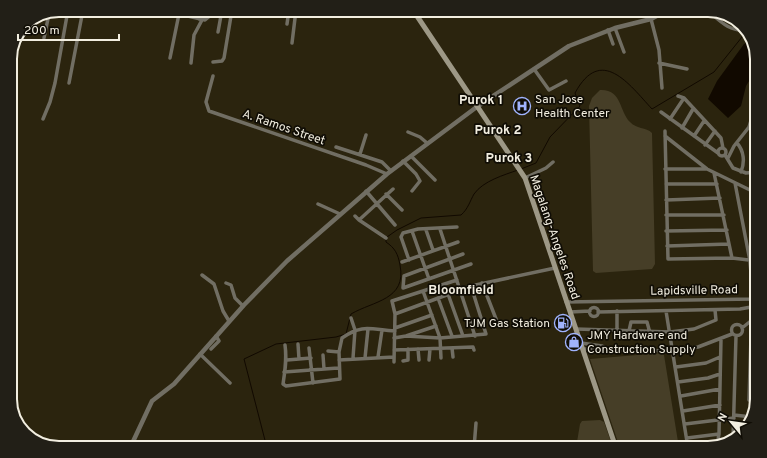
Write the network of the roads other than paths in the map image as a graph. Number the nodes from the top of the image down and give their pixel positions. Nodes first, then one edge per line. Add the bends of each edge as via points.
1 (67, 17) edge
2 (82, 17) edge
3 (178, 17) edge
4 (192, 17) edge
5 (210, 17) edge
6 (221, 17) edge
7 (231, 17) edge
8 (288, 17) edge
9 (295, 17) edge
10 (418, 17) edge
11 (655, 17) edge
12 (717, 18) edge
13 (48, 19) edge
14 (200, 19) junction
15 (651, 19) junction
16 (287, 24) dead end
17 (615, 28) junction
18 (608, 30) junction
19 (739, 31) edge
20 (218, 32) dead end
21 (44, 38) dead end
22 (292, 43) dead end
23 (613, 44) dead end
24 (624, 52) dead end
25 (170, 58) dead end
26 (191, 62) dead end
27 (213, 62) dead end
28 (659, 63) junction
29 (534, 69) junction
30 (687, 69) dead end
31 (213, 76) dead end
32 (566, 81) dead end
33 (69, 83) dead end
34 (662, 88) dead end
35 (678, 96) dead end
36 (684, 98) junction
37 (478, 106) junction
38 (694, 109) junction
39 (661, 112) dead end
40 (43, 119) dead end
41 (670, 119) junction
42 (704, 121) junction
43 (749, 127) edge
44 (682, 128) junction
45 (664, 131) dead end
46 (715, 131) junction
47 (408, 132) dead end
48 (366, 135) dead end
49 (665, 136) junction
50 (694, 136) junction
51 (427, 143) junction
52 (737, 143) junction
53 (706, 145) junction
54 (336, 147) dead end
55 (723, 148) junction
56 (360, 154) junction
57 (718, 154) junction
58 (411, 156) junction
59 (727, 156) junction
60 (403, 161) junction
61 (553, 162) dead end
62 (665, 169) junction
63 (707, 169) junction
64 (389, 172) junction
65 (741, 172) junction
66 (750, 172) edge
67 (714, 173) junction
68 (525, 178) junction
69 (435, 180) dead end
70 (734, 183) junction
71 (666, 184) junction
72 (717, 184) junction
73 (393, 189) dead end
74 (750, 190) edge
75 (366, 191) junction
76 (412, 192) dead end
77 (386, 194) junction
78 (720, 198) junction
79 (666, 200) junction
80 (318, 204) dead end
81 (377, 204) junction
82 (402, 210) dead end
83 (340, 214) junction
84 (666, 215) junction
85 (724, 215) junction
86 (355, 216) dead end
87 (359, 220) junction
88 (395, 225) dead end
89 (457, 227) dead end
90 (440, 228) junction
91 (426, 230) junction
92 (727, 230) junction
93 (412, 231) junction
94 (666, 231) junction
95 (386, 238) dead end
96 (458, 242) dead end
97 (730, 244) junction
98 (445, 246) junction
99 (667, 246) junction
100 (433, 250) junction
101 (462, 254) dead end
102 (421, 255) junction
103 (450, 258) junction
104 (732, 258) junction
105 (409, 260) junction
106 (750, 261) joint
107 (402, 262) dead end
108 (471, 264) dead end
109 (425, 267) junction
110 (555, 268) junction
111 (454, 270) junction
112 (202, 275) dead end
113 (430, 279) junction
114 (457, 280) junction
115 (226, 283) dead end
116 (482, 283) junction
117 (471, 286) junction
118 (423, 290) junction
119 (460, 290) junction
120 (448, 294) junction
121 (438, 298) junction
122 (750, 300) edge
123 (428, 302) junction
124 (566, 302) junction
125 (243, 306) junction
126 (750, 307) edge
127 (715, 310) junction
128 (617, 311) junction
129 (666, 311) junction
130 (570, 312) junction
131 (395, 314) junction
132 (432, 315) junction
133 (351, 318) dead end
134 (229, 321) junction
135 (750, 322) edge
136 (498, 324) dead end
137 (436, 326) junction
138 (742, 328) junction
139 (368, 329) junction
140 (395, 329) junction
141 (576, 329) junction
142 (355, 330) junction
143 (382, 330) junction
144 (617, 330) junction
145 (629, 331) junction
146 (670, 332) junction
147 (650, 333) junction
148 (734, 335) junction
149 (216, 336) junction
150 (406, 336) junction
151 (452, 336) junction
152 (463, 336) junction
153 (475, 336) junction
154 (394, 338) junction
155 (440, 338) junction
156 (721, 339) junction
157 (581, 343) junction
158 (298, 344) dead end
159 (591, 344) junction
160 (285, 345) dead end
161 (309, 348) dead end
162 (452, 348) junction
163 (463, 348) junction
164 (606, 348) junction
165 (211, 349) dead end
166 (408, 349) junction
167 (418, 349) junction
168 (430, 349) junction
169 (441, 349) junction
170 (584, 349) junction
171 (591, 349) junction
172 (394, 350) junction
173 (474, 350) dead end
174 (674, 351) junction
175 (328, 352) dead end
176 (339, 352) junction
177 (463, 353) dead end
178 (200, 354) junction
179 (323, 355) dead end
180 (378, 357) junction
181 (394, 357) junction
182 (453, 357) dead end
183 (720, 357) junction
184 (311, 358) junction
185 (353, 358) junction
186 (365, 358) junction
187 (441, 358) dead end
188 (299, 359) junction
189 (287, 360) junction
190 (339, 360) junction
191 (419, 360) dead end
192 (430, 360) dead end
193 (403, 361) dead end
194 (394, 362) dead end
195 (676, 367) junction
196 (338, 368) junction
197 (312, 369) junction
198 (324, 369) junction
199 (750, 369) edge
200 (284, 372) junction
201 (720, 374) junction
202 (678, 382) junction
203 (230, 383) dead end
204 (313, 383) junction
205 (720, 389) junction
206 (681, 396) junction
207 (750, 400) edge
208 (720, 405) junction
209 (683, 411) junction
210 (734, 416) junction
211 (746, 417) edge
212 (719, 419) junction
213 (476, 423) dead end
214 (685, 424) junction
215 (733, 432) edge
216 (719, 434) junction
217 (687, 438) junction
218 (718, 440) edge
219 (133, 441) edge
220 (475, 441) edge
221 (614, 441) edge
222 (687, 441) edge

1 - 40 street via 55,83
2 - 33 street
3 - 25 street
4 - 14 street
5 - 14 street
6 - 20 street
7 - 27 street via 224,58 222,61
8 - 16 street
9 - 22 street
10 - 37 main road, Magalang-Angeles Road
11 - 15 street
12 - 19 street
13 - 21 street
14 - 26 street via 194,35
15 - 17 street
15 - 28 street
17 - 18 street
17 - 24 street
18 - 23 street
18 - 29 street via 570,46
28 - 30 street
28 - 34 street
29 - 32 street via 549,90
29 - 37 street
31 - 64 street, A. Ramos Street via 206,102 209,111
35 - 36 street
36 - 38 street
36 - 41 street
37 - 51 street
37 - 68 main road, Magalang-Angeles Road
38 - 42 street
38 - 44 street
39 - 41 street
41 - 44 street
42 - 46 street
42 - 50 street
43 - 52 street
44 - 50 street
45 - 49 street
46 - 53 street
46 - 55 street via 721,138
47 - 51 street
48 - 56 street
49 - 62 street
49 - 63 street
50 - 53 street
51 - 58 street
52 - 59 street
52 - 65 street via 742,149 744,165
53 - 57 street
54 - 56 street
55 - 57 street
55 - 59 street
56 - 64 street via 382,162
57 - 59 street
58 - 60 street
58 - 69 street
59 - 65 street via 733,168
60 - 64 street
60 - 76 street via 420,181
61 - 68 street
62 - 63 street
62 - 71 street
63 - 67 street
64 - 75 street
65 - 66 street
67 - 70 street
67 - 72 street
68 - 110 main road, Magalang-Angeles Road
70 - 74 street
70 - 106 street, Lapidsville Road
71 - 72 street
71 - 79 street
72 - 78 street
73 - 77 street
75 - 81 street
75 - 83 street
77 - 81 street
77 - 82 street
78 - 79 street
78 - 85 street
79 - 84 street
80 - 83 street
81 - 87 street
81 - 88 street
83 - 125 street via 289,259
84 - 85 street
84 - 94 street
85 - 92 street
86 - 87 street
87 - 95 street
89 - 90 street
90 - 91 street
90 - 98 street
91 - 93 street
91 - 100 street
92 - 94 street
92 - 97 street
93 - 102 street
93 - 105 street via 403,233 401,237
94 - 99 street
96 - 98 street
97 - 99 street
97 - 104 street
98 - 100 street
98 - 103 street
99 - 104 street via 667,257 670,260
100 - 102 street
101 - 103 street
102 - 105 street
102 - 109 street
103 - 109 street
103 - 111 street
104 - 106 street
105 - 107 street
108 - 111 street
109 - 113 street
109 - 113 street via 404,276 403,288
110 - 116 street
110 - 124 main road, Magalang-Angeles Road
111 - 113 street
111 - 114 street
112 - 134 street via 214,284
114 - 118 street
114 - 119 street
115 - 125 street via 231,285 235,298
116 - 117 street
116 - 136 street
117 - 119 street
117 - 153 street via 486,333
118 - 123 street
118 - 131 street via 392,301
119 - 120 street
119 - 153 street
120 - 121 street
120 - 152 street
121 - 123 street
121 - 151 street
122 - 124 street, Lapidsville Road
123 - 131 street
123 - 132 street
124 - 130 main road, Magalang-Angeles Road
125 - 134 street
126 - 127 street
127 - 129 street
127 - 146 street via 716,320 694,329
128 - 129 street
128 - 130 street via 598,312 598,309 593,307 590,312
128 - 144 street
129 - 146 street
130 - 141 main road, Magalang-Angeles Road
131 - 140 street
132 - 137 street
132 - 140 street
133 - 142 street
134 - 149 street
135 - 138 street
137 - 150 street
137 - 155 street
138 - 148 street via 741,334
138 - 148 street via 734,326 731,330
139 - 142 street
139 - 143 street
139 - 186 street
140 - 143 street
140 - 154 street
141 - 144 street
141 - 157 main road, Magalang-Angeles Road
142 - 176 street via 342,338
142 - 185 street
143 - 180 street
144 - 145 street
145 - 147 street
145 - 147 street via 631,322 647,322
146 - 147 street
146 - 174 street
148 - 156 street
148 - 210 street
149 - 165 street via 219,341
149 - 178 street
150 - 154 street
150 - 155 street
151 - 152 street
151 - 155 street
152 - 153 street
154 - 172 street
155 - 169 street
156 - 174 street via 698,347
156 - 183 street
157 - 159 street
157 - 170 main road, Magalang-Angeles Road
158 - 188 street
159 - 164 street
159 - 171 street
160 - 189 street
161 - 184 street
162 - 163 street
162 - 169 street
162 - 182 street
163 - 173 street via 473,347
163 - 177 street
164 - 171 street
164 - 174 street
166 - 167 street
166 - 172 street
166 - 193 street via 408,360
167 - 168 street
167 - 191 street
168 - 169 street
168 - 192 street
169 - 187 street
170 - 171 street
170 - 221 main road, Magalang-Angeles Road
172 - 181 street
174 - 195 street
175 - 176 street
176 - 190 street
178 - 203 street
178 - 219 street via 174,384 149,405
179 - 198 street
180 - 181 street
180 - 186 street
181 - 194 street
183 - 195 street via 706,363
183 - 201 street
184 - 188 street
184 - 197 street
185 - 186 street
185 - 190 street
188 - 189 street
189 - 200 street
190 - 196 street
195 - 202 street
196 - 198 street
196 - 204 street via 340,379
197 - 198 street
197 - 200 street
197 - 204 street
199 - 207 street
200 - 204 street via 284,386
201 - 202 street
201 - 205 street
202 - 206 street
205 - 206 street
205 - 208 street
206 - 209 street
208 - 209 street
208 - 212 street
209 - 214 street
210 - 211 street
210 - 212 street
210 - 215 street
212 - 214 street
212 - 216 street
213 - 220 street
214 - 217 street
216 - 217 street
216 - 218 street
217 - 222 street

